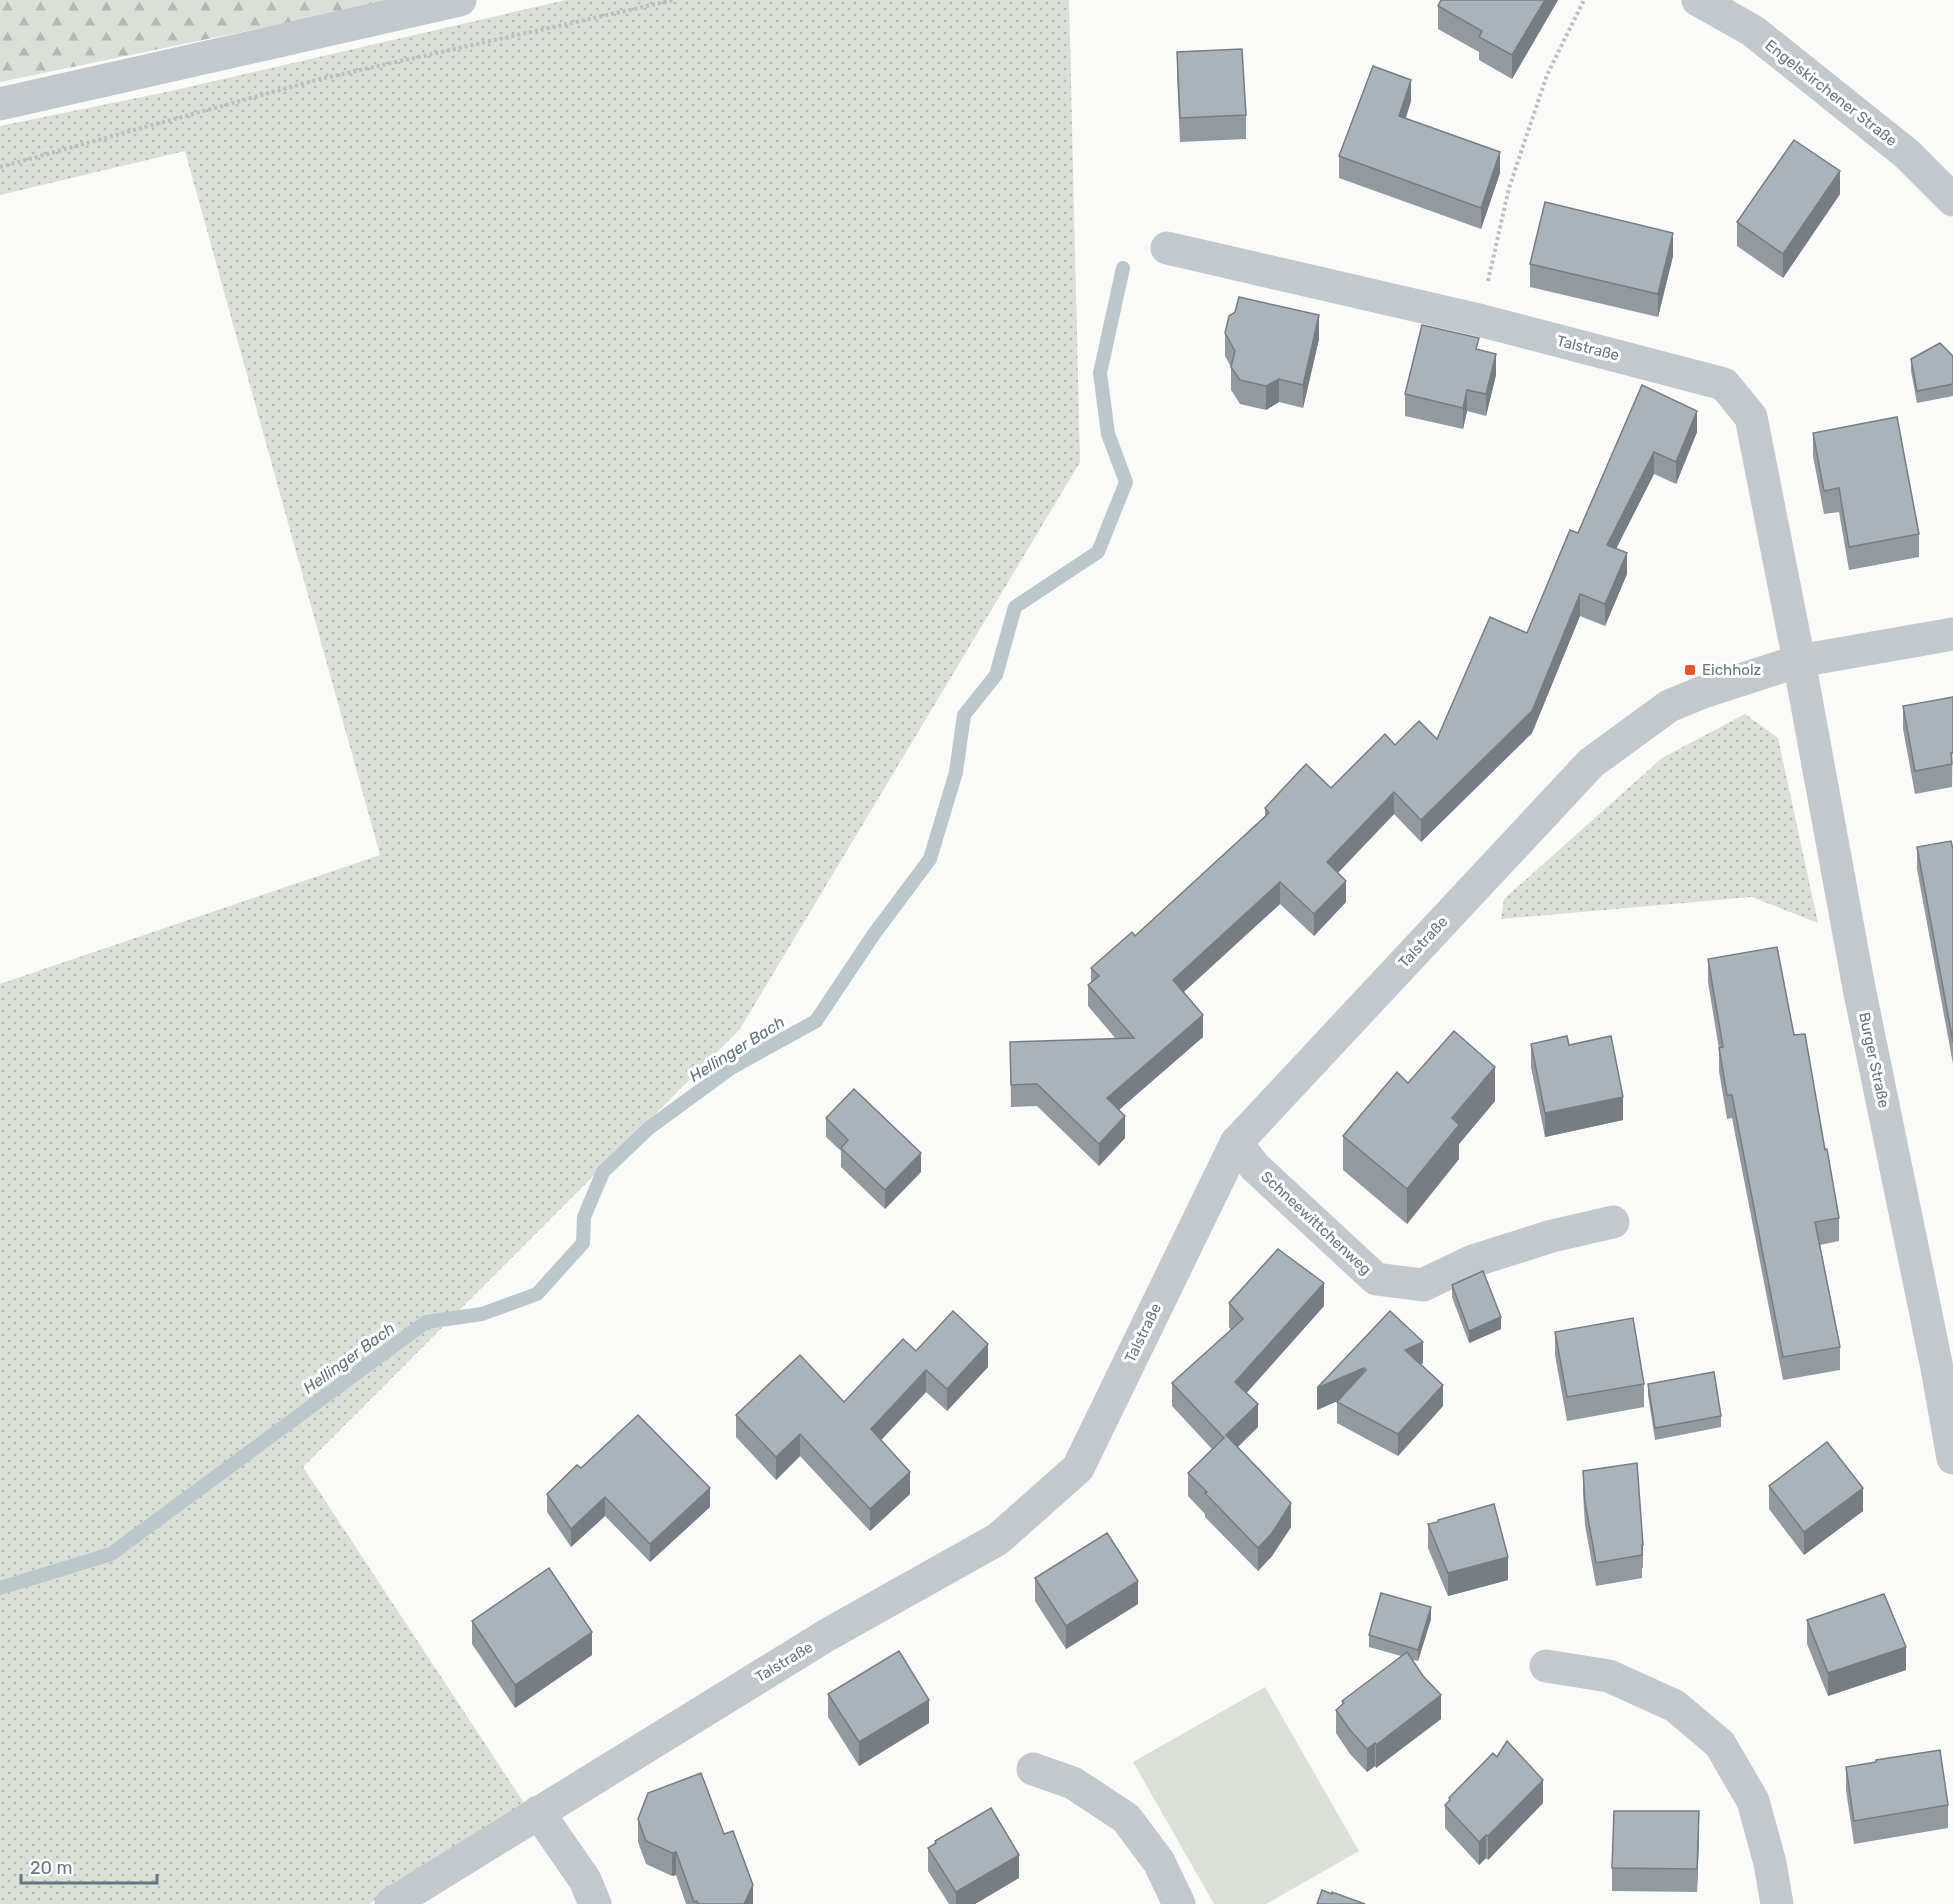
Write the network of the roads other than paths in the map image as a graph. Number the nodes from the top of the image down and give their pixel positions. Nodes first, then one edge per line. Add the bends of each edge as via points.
1 (459, 0) edge
2 (1698, 0) edge
3 (0, 104) edge
4 (1953, 200) edge
5 (1167, 248) dead end
6 (1953, 634) edge
7 (1799, 661) junction
8 (1236, 1143) junction
9 (1612, 1222) dead end
10 (1953, 1458) edge
11 (1546, 1666) dead end
12 (1033, 1768) dead end
13 (538, 1812) junction
14 (391, 1904) edge
15 (595, 1904) edge
16 (1179, 1904) edge
17 (1777, 1904) edge

1 - 3 street
2 - 4 street, Engelskirchener Straße via 1753,32 1907,154
5 - 7 street, Talstraße via 1479,320 1724,384 1751,417
6 - 7 street, Talstraße
7 - 8 street, Talstraße via 1669,706 1591,763
7 - 10 street, Burger Straße
8 - 9 street, Schneewittchenweg via 1255,1167 1376,1279 1423,1285 1473,1261
8 - 13 street, Talstraße via 1078,1468 998,1539 828,1635
11 - 17 street via 1609,1676 1675,1706 1720,1744 1753,1800
12 - 16 street via 1072,1783 1126,1818 1160,1862
13 - 14 street, Talstraße
13 - 15 street via 585,1880

